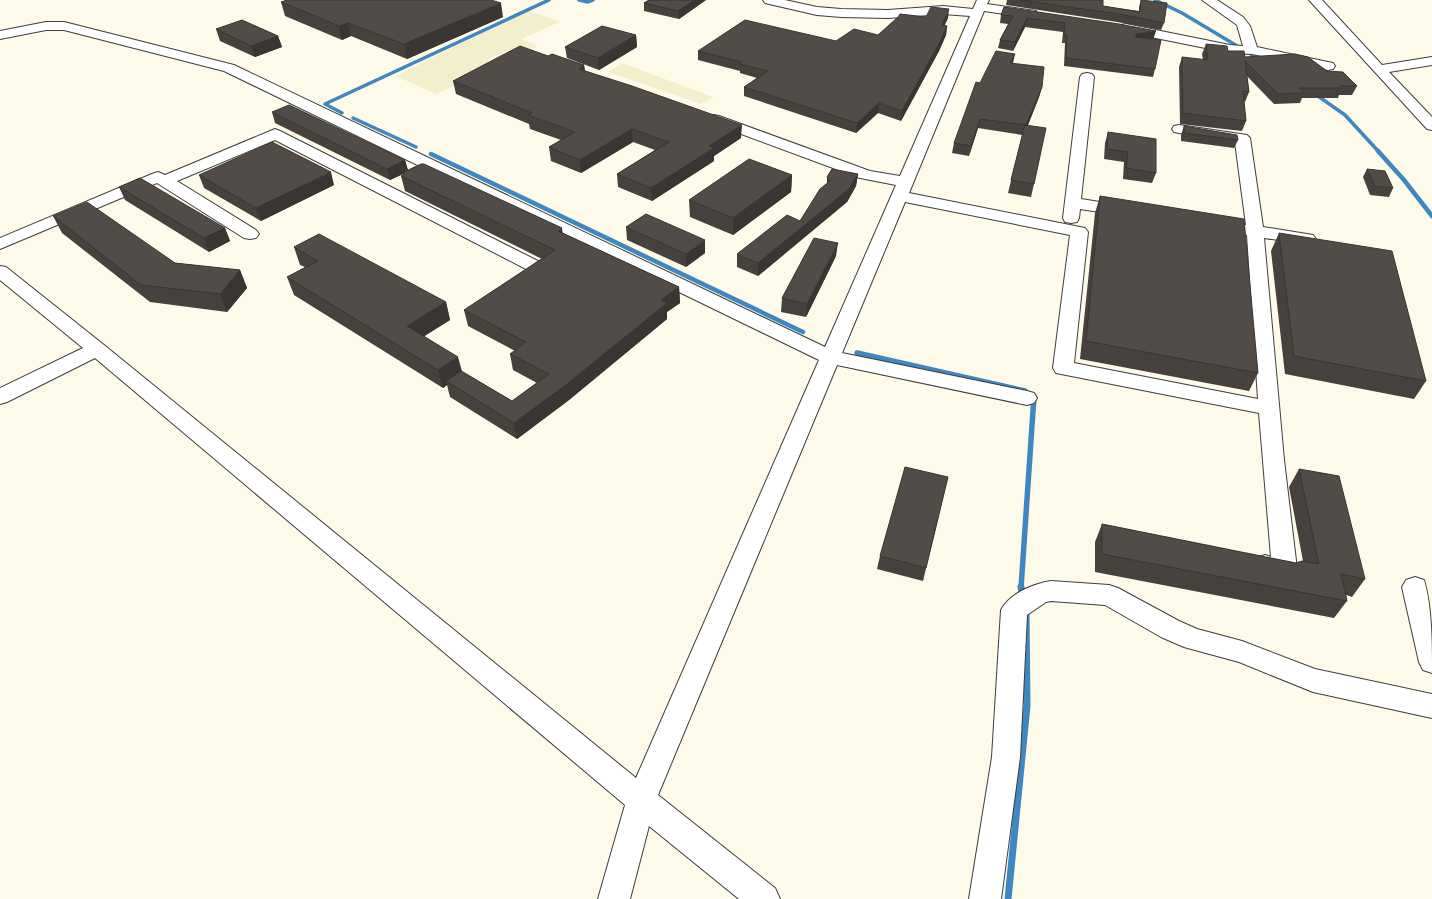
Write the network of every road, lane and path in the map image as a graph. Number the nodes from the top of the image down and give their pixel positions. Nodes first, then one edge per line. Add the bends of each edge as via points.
1 (769, 0) edge
2 (1208, 0) edge
3 (1314, 0) edge
4 (980, 6) edge
5 (1041, 15) edge
6 (1117, 27) edge
7 (0, 36) edge
8 (1252, 50) junction
9 (1432, 61) edge
10 (1328, 66) dead end
11 (1380, 69) junction
12 (1087, 77) dead end
13 (700, 114) edge
14 (1432, 126) edge
15 (1179, 129) dead end
16 (432, 167) junction
17 (164, 181) junction
18 (903, 189) junction
19 (386, 190) junction
20 (1073, 203) junction
21 (1141, 214) edge
22 (1225, 227) edge
23 (1070, 231) junction
24 (1255, 231) junction
25 (250, 234) dead end
26 (1325, 242) edge
27 (0, 244) edge
28 (534, 266) edge
29 (0, 271) edge
30 (97, 349) junction
31 (829, 357) junction
32 (0, 397) edge
33 (1027, 398) dead end
34 (1269, 408) junction
35 (1247, 562) edge
36 (1416, 587) dead end
37 (1432, 662) edge
38 (1432, 706) edge
39 (641, 801) junction
40 (614, 899) edge
41 (764, 899) edge
42 (985, 899) edge

1 - 4 street via 817,11 842,13 888,14
2 - 8 street via 1243,23
3 - 11 street
4 - 5 street
4 - 18 street
6 - 8 street via 1235,50
7 - 16 street via 46,26 64,26 229,68
8 - 10 street
9 - 11 street
11 - 14 street
12 - 20 street
13 - 18 street
15 - 24 street via 1242,138
16 - 19 street
16 - 31 street
17 - 19 street via 275,134
17 - 25 street
17 - 27 street via 158,177
18 - 23 street
18 - 31 street
19 - 28 street
20 - 21 street
20 - 23 street
22 - 24 street
23 - 34 street via 1079,232 1063,368
24 - 26 street
24 - 34 street
29 - 30 street
30 - 32 street
30 - 39 street
31 - 33 street
31 - 39 street
34 - 35 street via 1286,569
36 - 37 street
38 - 42 street via 1313,680 1242,652 1193,639 1109,595 1040,593 1023,604 1006,757
39 - 40 street
39 - 41 street

